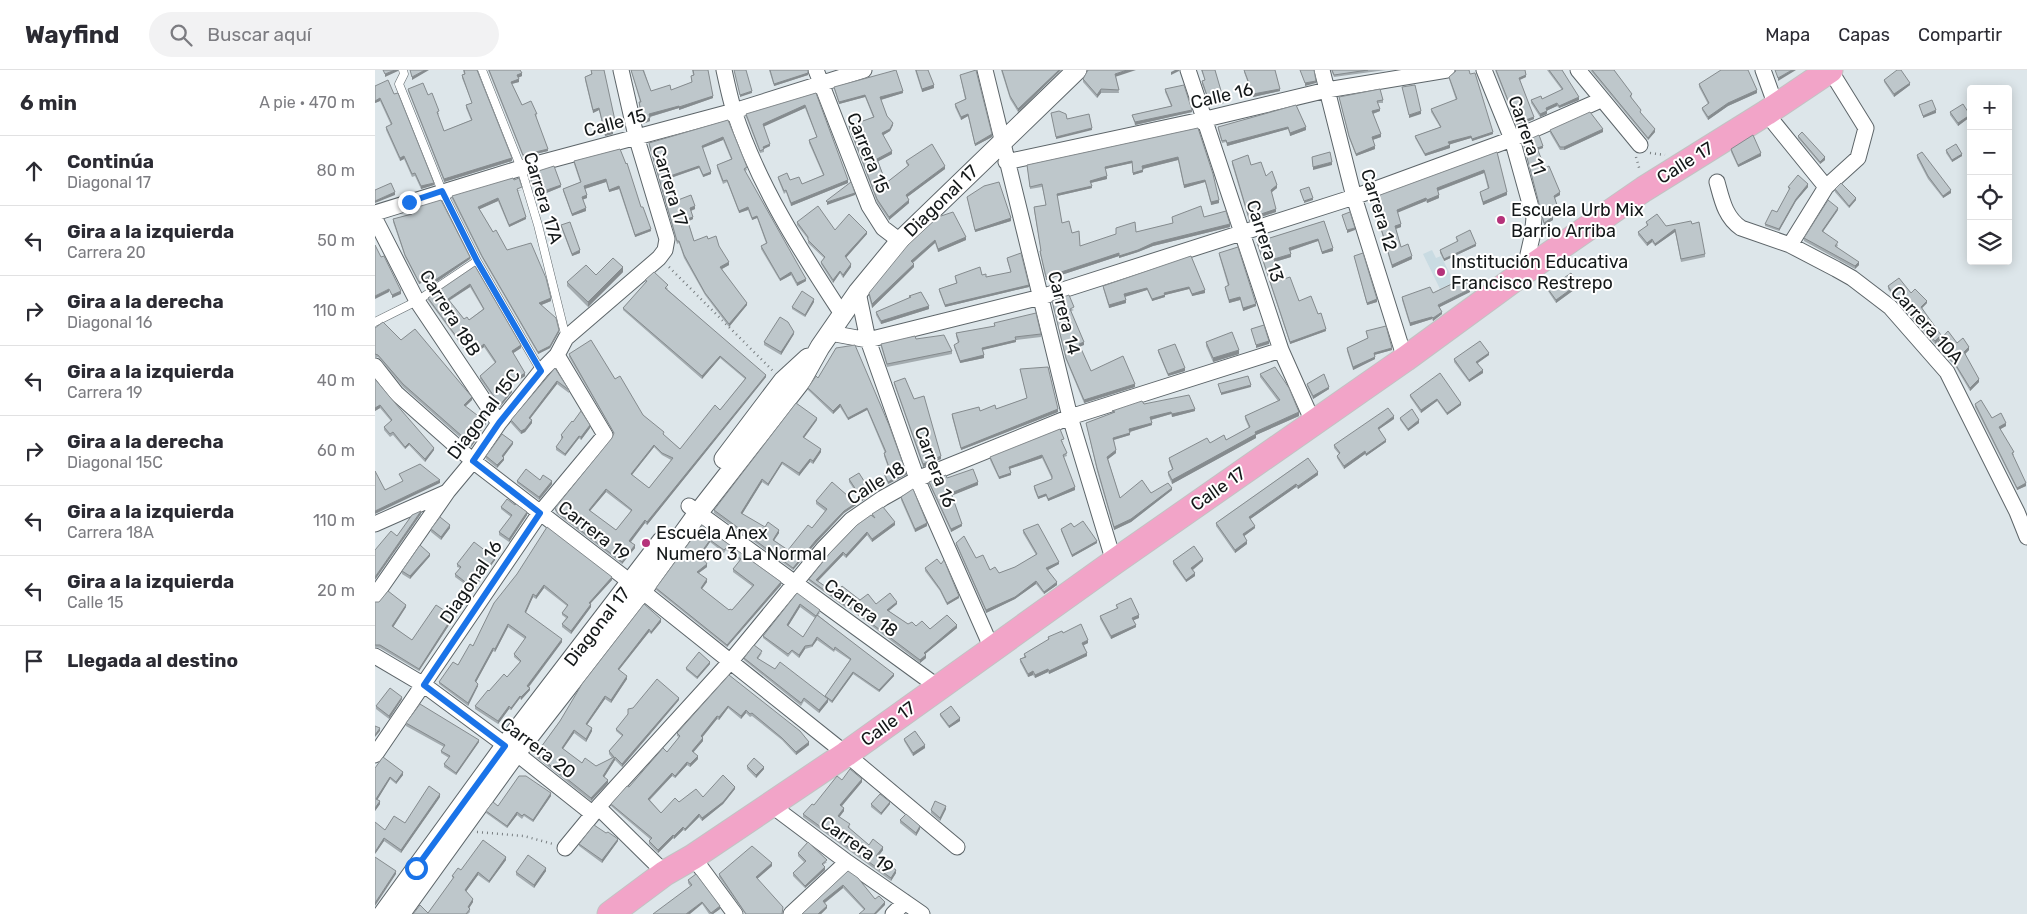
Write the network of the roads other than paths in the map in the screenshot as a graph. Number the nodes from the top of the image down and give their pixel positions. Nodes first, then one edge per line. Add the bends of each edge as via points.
1 (403, 70) edge
2 (482, 70) edge
3 (621, 70) edge
4 (724, 70) edge
5 (864, 70) edge
6 (985, 70) edge
7 (1077, 70) edge
8 (1188, 70) edge
9 (1322, 70) edge
10 (1447, 70) edge
11 (1484, 70) edge
12 (1578, 70) edge
13 (1763, 70) edge
14 (1830, 70) edge
15 (818, 76) edge
16 (1327, 90) junction
17 (1601, 100) junction
18 (1771, 109) junction
19 (734, 111) junction
20 (1206, 119) junction
21 (636, 136) junction
22 (1512, 139) junction
23 (1002, 142) junction
24 (1640, 145) road end
25 (1007, 162) junction
26 (521, 168) junction
27 (1717, 182) dead end
28 (1826, 187) junction
29 (442, 191) junction
30 (1354, 198) junction
31 (375, 213) edge
32 (375, 220) edge
33 (1243, 233) junction
34 (900, 241) junction
35 (1790, 245) junction
36 (659, 258) joint
37 (477, 261) junction
38 (1524, 272) junction
39 (858, 292) junction
40 (1041, 297) junction
41 (417, 301) junction
42 (843, 314) junction
43 (375, 322) edge
44 (566, 338) junction
45 (825, 340) junction
46 (868, 340) junction
47 (1281, 350) junction
48 (557, 355) junction
49 (1405, 359) junction
50 (375, 366) edge
51 (541, 371) junction
52 (1070, 417) junction
53 (1313, 422) junction
54 (499, 423) junction
55 (473, 461) junction
56 (917, 479) junction
57 (448, 491) junction
58 (693, 510) junction
59 (540, 513) junction
60 (375, 524) edge
61 (2027, 537) edge
62 (1113, 562) junction
63 (795, 582) junction
64 (637, 587) junction
65 (375, 596) edge
66 (993, 651) junction
67 (375, 656) edge
68 (730, 662) junction
69 (424, 685) junction
70 (937, 688) junction
71 (511, 749) junction
72 (846, 754) junction
73 (375, 755) edge
74 (771, 805) junction
75 (595, 811) junction
76 (957, 846) dead end
77 (565, 848) road end
78 (693, 857) junction
79 (847, 862) junction
80 (665, 873) junction
81 (905, 902) junction
82 (383, 914) edge
83 (400, 914) edge
84 (610, 914) edge
85 (735, 914) edge
86 (791, 914) edge
87 (893, 914) edge
88 (922, 914) edge

1 - 29 lane via 399,84
2 - 26 lane, Carrera 17A
3 - 21 street, Carrera 17
4 - 19 street
5 - 15 street, Calle 15
6 - 23 street, Carrera 14
7 - 23 street, Diagonal 17
8 - 20 street, Carrera 13
9 - 16 street, Carrera 12
10 - 16 street, Calle 16
11 - 22 street, Carrera 11
12 - 17 street
13 - 18 street
14 - 18 highway, Calle 17
14 - 28 street via 1866,128 1858,158
15 - 19 street, Calle 15
15 - 34 street, Carrera 15 via 869,206 883,228
16 - 20 street, Calle 16
16 - 30 street, Carrera 12
17 - 22 street
17 - 24 street
18 - 28 street
18 - 38 highway, Calle 17 via 1644,189
19 - 21 street, Calle 15
19 - 42 street via 765,187 797,246
20 - 25 street, Calle 16
20 - 33 street, Carrera 13
21 - 26 street, Calle 15
21 - 36 street, Carrera 17 via 667,239
22 - 30 street
22 - 38 street, Carrera 11 via 1534,218
23 - 25 street, Carrera 14
23 - 34 street, Diagonal 17
25 - 40 street, Carrera 14
26 - 29 street, Calle 15
26 - 44 lane, Carrera 17A
27 - 35 street, Carrera 10A via 1724,207 1734,224
28 - 35 street
29 - 31 street, Calle 15
29 - 37 lane
30 - 33 street
30 - 49 street, Carrera 12
32 - 41 street, Carrera 18B
33 - 40 street
33 - 47 street, Carrera 13
34 - 39 street, Diagonal 17
35 - 61 street, Carrera 10A via 1853,278 1890,307 1947,372
36 - 44 street, Diagonal 15C
37 - 41 lane
37 - 51 lane
38 - 49 highway, Calle 17
39 - 42 street, Diagonal 17
39 - 46 street, Carrera 16
40 - 46 street
40 - 52 street, Carrera 14
41 - 43 lane
41 - 54 street, Carrera 18B
42 - 45 street, Diagonal 17
44 - 48 street, Diagonal 15C
45 - 46 street
45 - 58 street, Diagonal 17 via 801,381
45 - 58 street, Diagonal 17 via 783,381
46 - 56 street, Carrera 16
47 - 52 street, Calle 18
47 - 53 street, Carrera 13
48 - 51 street, Diagonal 15C
48 - 59 street, Diagonal 16 via 605,435
49 - 53 highway, Calle 17
50 - 55 street, Carrera 19 via 396,393
51 - 54 street, Diagonal 15C
52 - 56 street, Calle 18
52 - 62 street, Carrera 14
53 - 62 highway, Calle 17
54 - 55 street, Diagonal 15C
55 - 57 street, Diagonal 15C
55 - 59 street, Carrera 19
56 - 63 street, Calle 18 via 851,520
56 - 66 street, Carrera 16
57 - 60 street, Diagonal 15C
57 - 65 street, Diagonal 15C
58 - 63 street, Carrera 18
58 - 64 street, Diagonal 17
59 - 64 street, Carrera 19
59 - 69 street, Diagonal 16
62 - 66 highway, Calle 17
63 - 68 street, Calle 18
63 - 70 street, Carrera 18
64 - 68 street, Carrera 19
64 - 71 street, Diagonal 17
66 - 70 highway, Calle 17
67 - 69 street, Carrera 20
68 - 72 street, Carrera 19
68 - 75 street, Calle 18
69 - 71 street, Carrera 20
69 - 73 street, Diagonal 16
70 - 72 highway, Calle 17
71 - 75 street, Carrera 20
71 - 82 street, Diagonal 17
71 - 83 street, Diagonal 17 via 461,832
72 - 74 highway, Calle 17
72 - 76 street, Carrera 19
74 - 78 highway, Calle 17
74 - 79 street, Carrera 19
75 - 77 street, Calle 18
75 - 80 street, Carrera 20
78 - 80 highway, Calle 17
78 - 85 street
79 - 81 street, Carrera 19
79 - 86 street
80 - 84 highway, Calle 17
81 - 87 street
81 - 88 street, Carrera 19

